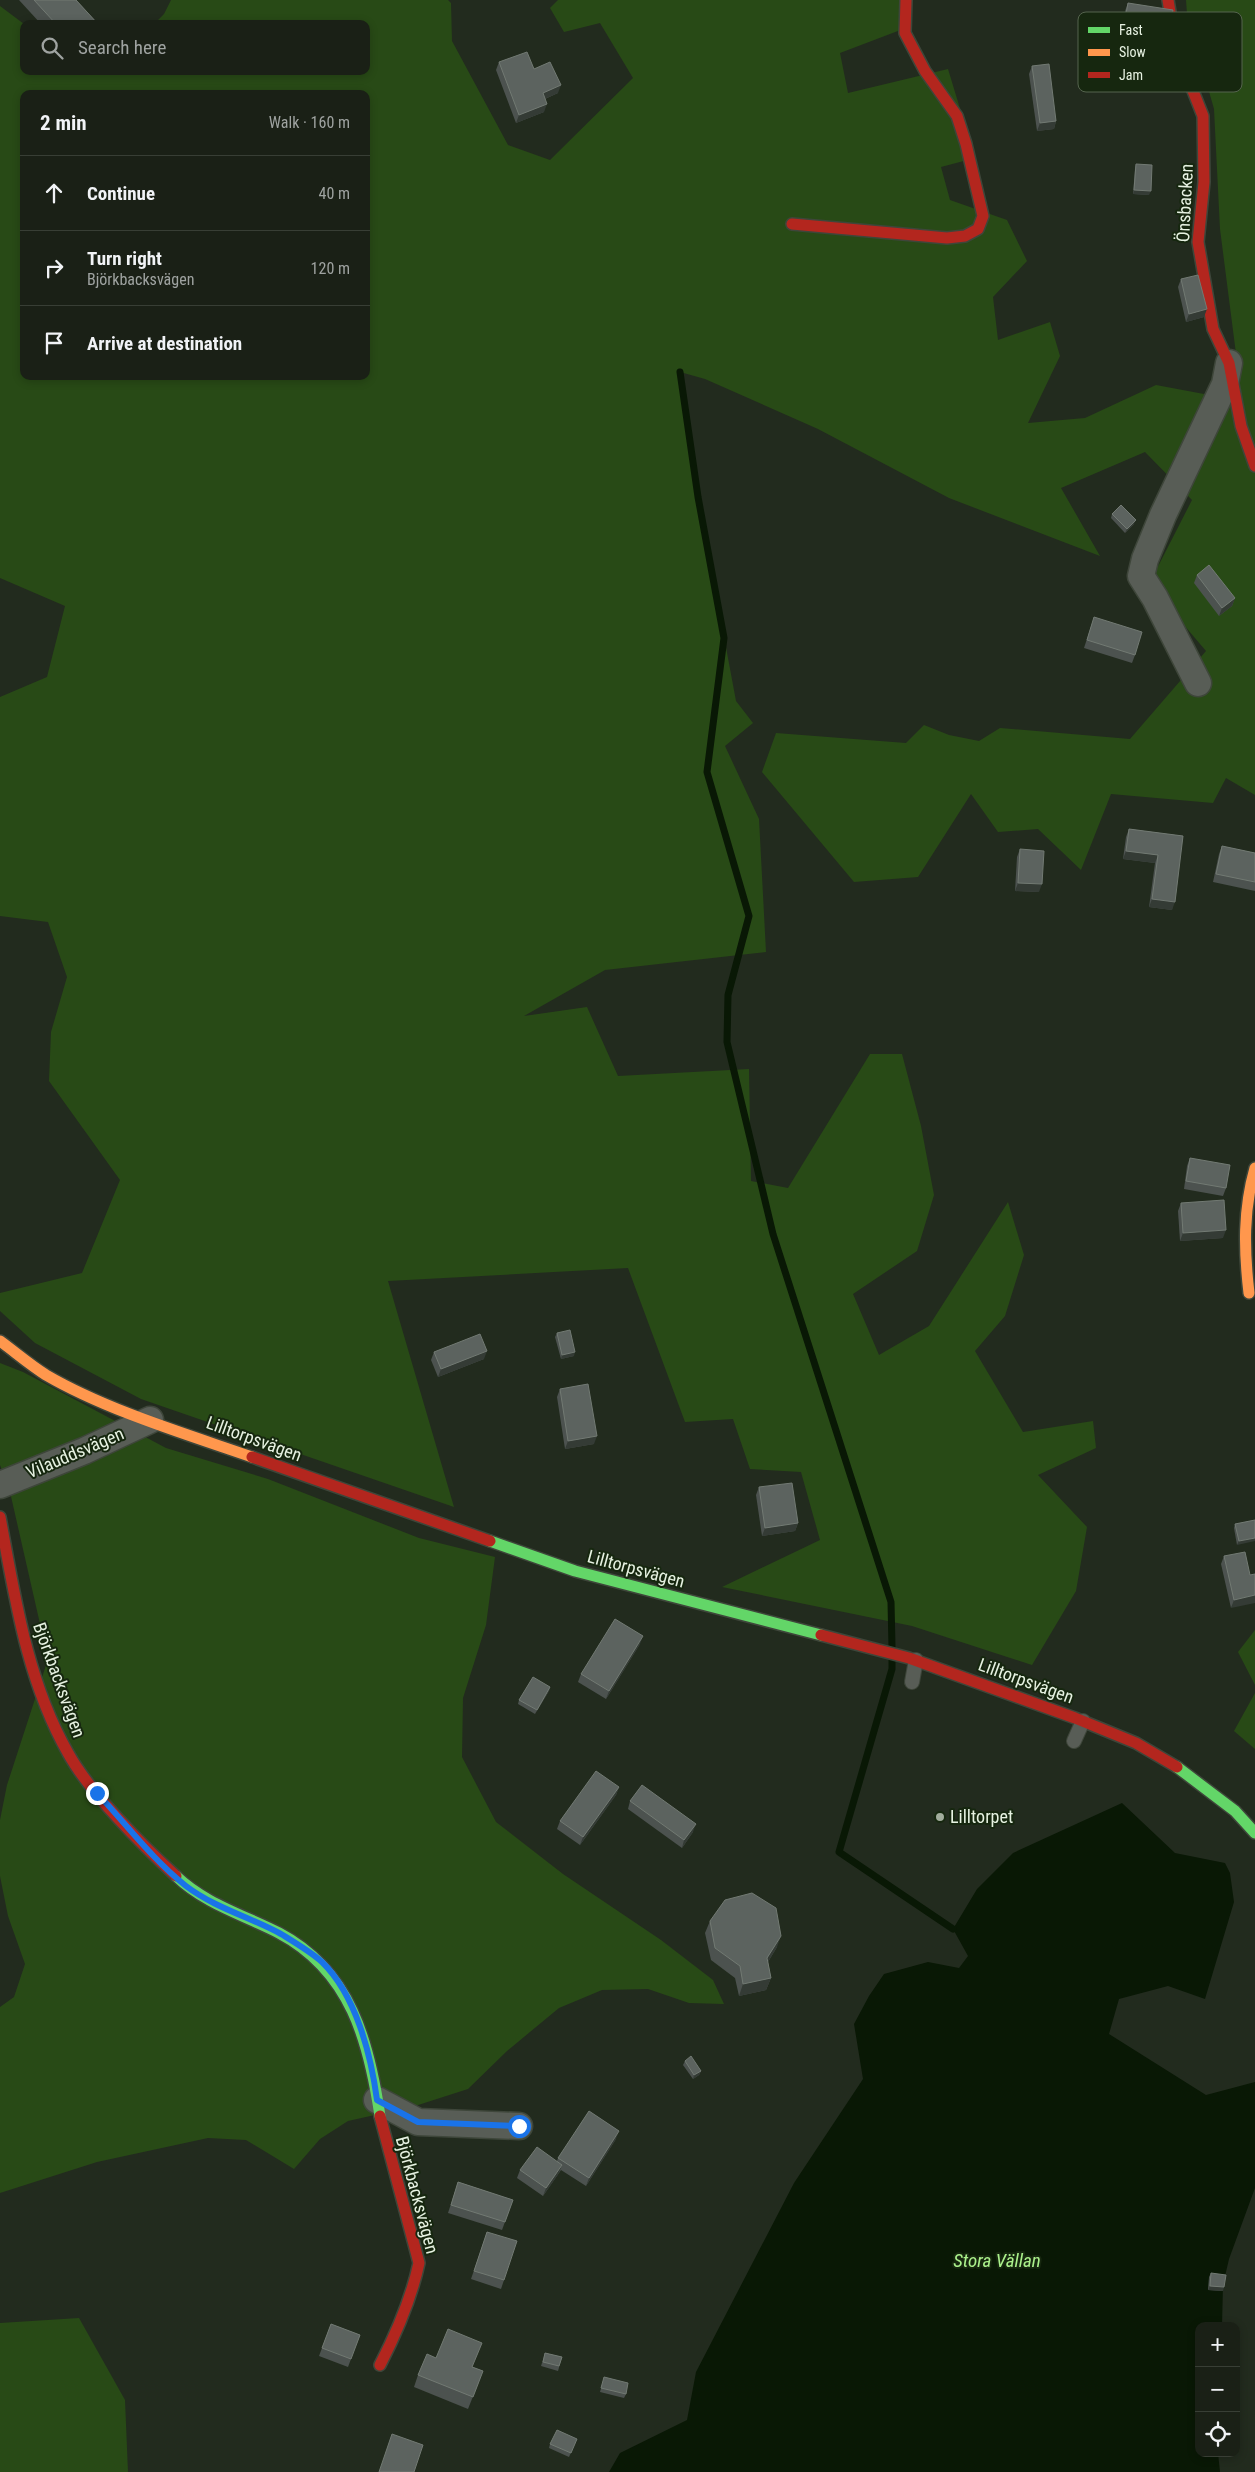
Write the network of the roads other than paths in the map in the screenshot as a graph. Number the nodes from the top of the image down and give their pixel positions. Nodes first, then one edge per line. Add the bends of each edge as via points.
1 (906, 0) edge
2 (1193, 92) edge
3 (792, 224) dead end
4 (1229, 363) junction
5 (1255, 466) edge
6 (1198, 683) dead end
7 (1255, 1168) edge
8 (1249, 1293) dead end
9 (0, 1341) edge
10 (150, 1420) junction
11 (0, 1485) edge
12 (0, 1517) edge
13 (916, 1660) junction
14 (912, 1682) dead end
15 (1083, 1721) junction
16 (1074, 1741) dead end
17 (1255, 1833) edge
18 (377, 2100) junction
19 (519, 2126) dead end
20 (380, 2365) dead end

1 - 3 street via 905,33 925,71 957,116 966,144 983,216 978,229 965,236 947,238
2 - 4 street, Önsbacken via 1203,116 1205,135 1198,242 1213,329
4 - 5 street, Önsbacken via 1242,426
4 - 6 street via 1225,384 1163,515 1141,576
7 - 8 street via 1243,1226
9 - 10 street, Lilltorpsvägen via 53,1378
10 - 11 street, Vilauddsvägen
10 - 13 street, Lilltorpsvägen via 575,1571
12 - 18 street, Björkbacksvägen via 20,1627 48,1713 63,1746 97,1793 158,1860 187,1886 214,1903 281,1934 330,1971 361,2030
13 - 14 lane
13 - 15 street, Lilltorpsvägen
15 - 16 lane
15 - 17 street, Lilltorpsvägen via 1168,1760 1235,1811
18 - 19 street via 418,2122
18 - 20 street, Björkbacksvägen via 381,2126 419,2263 399,2327

